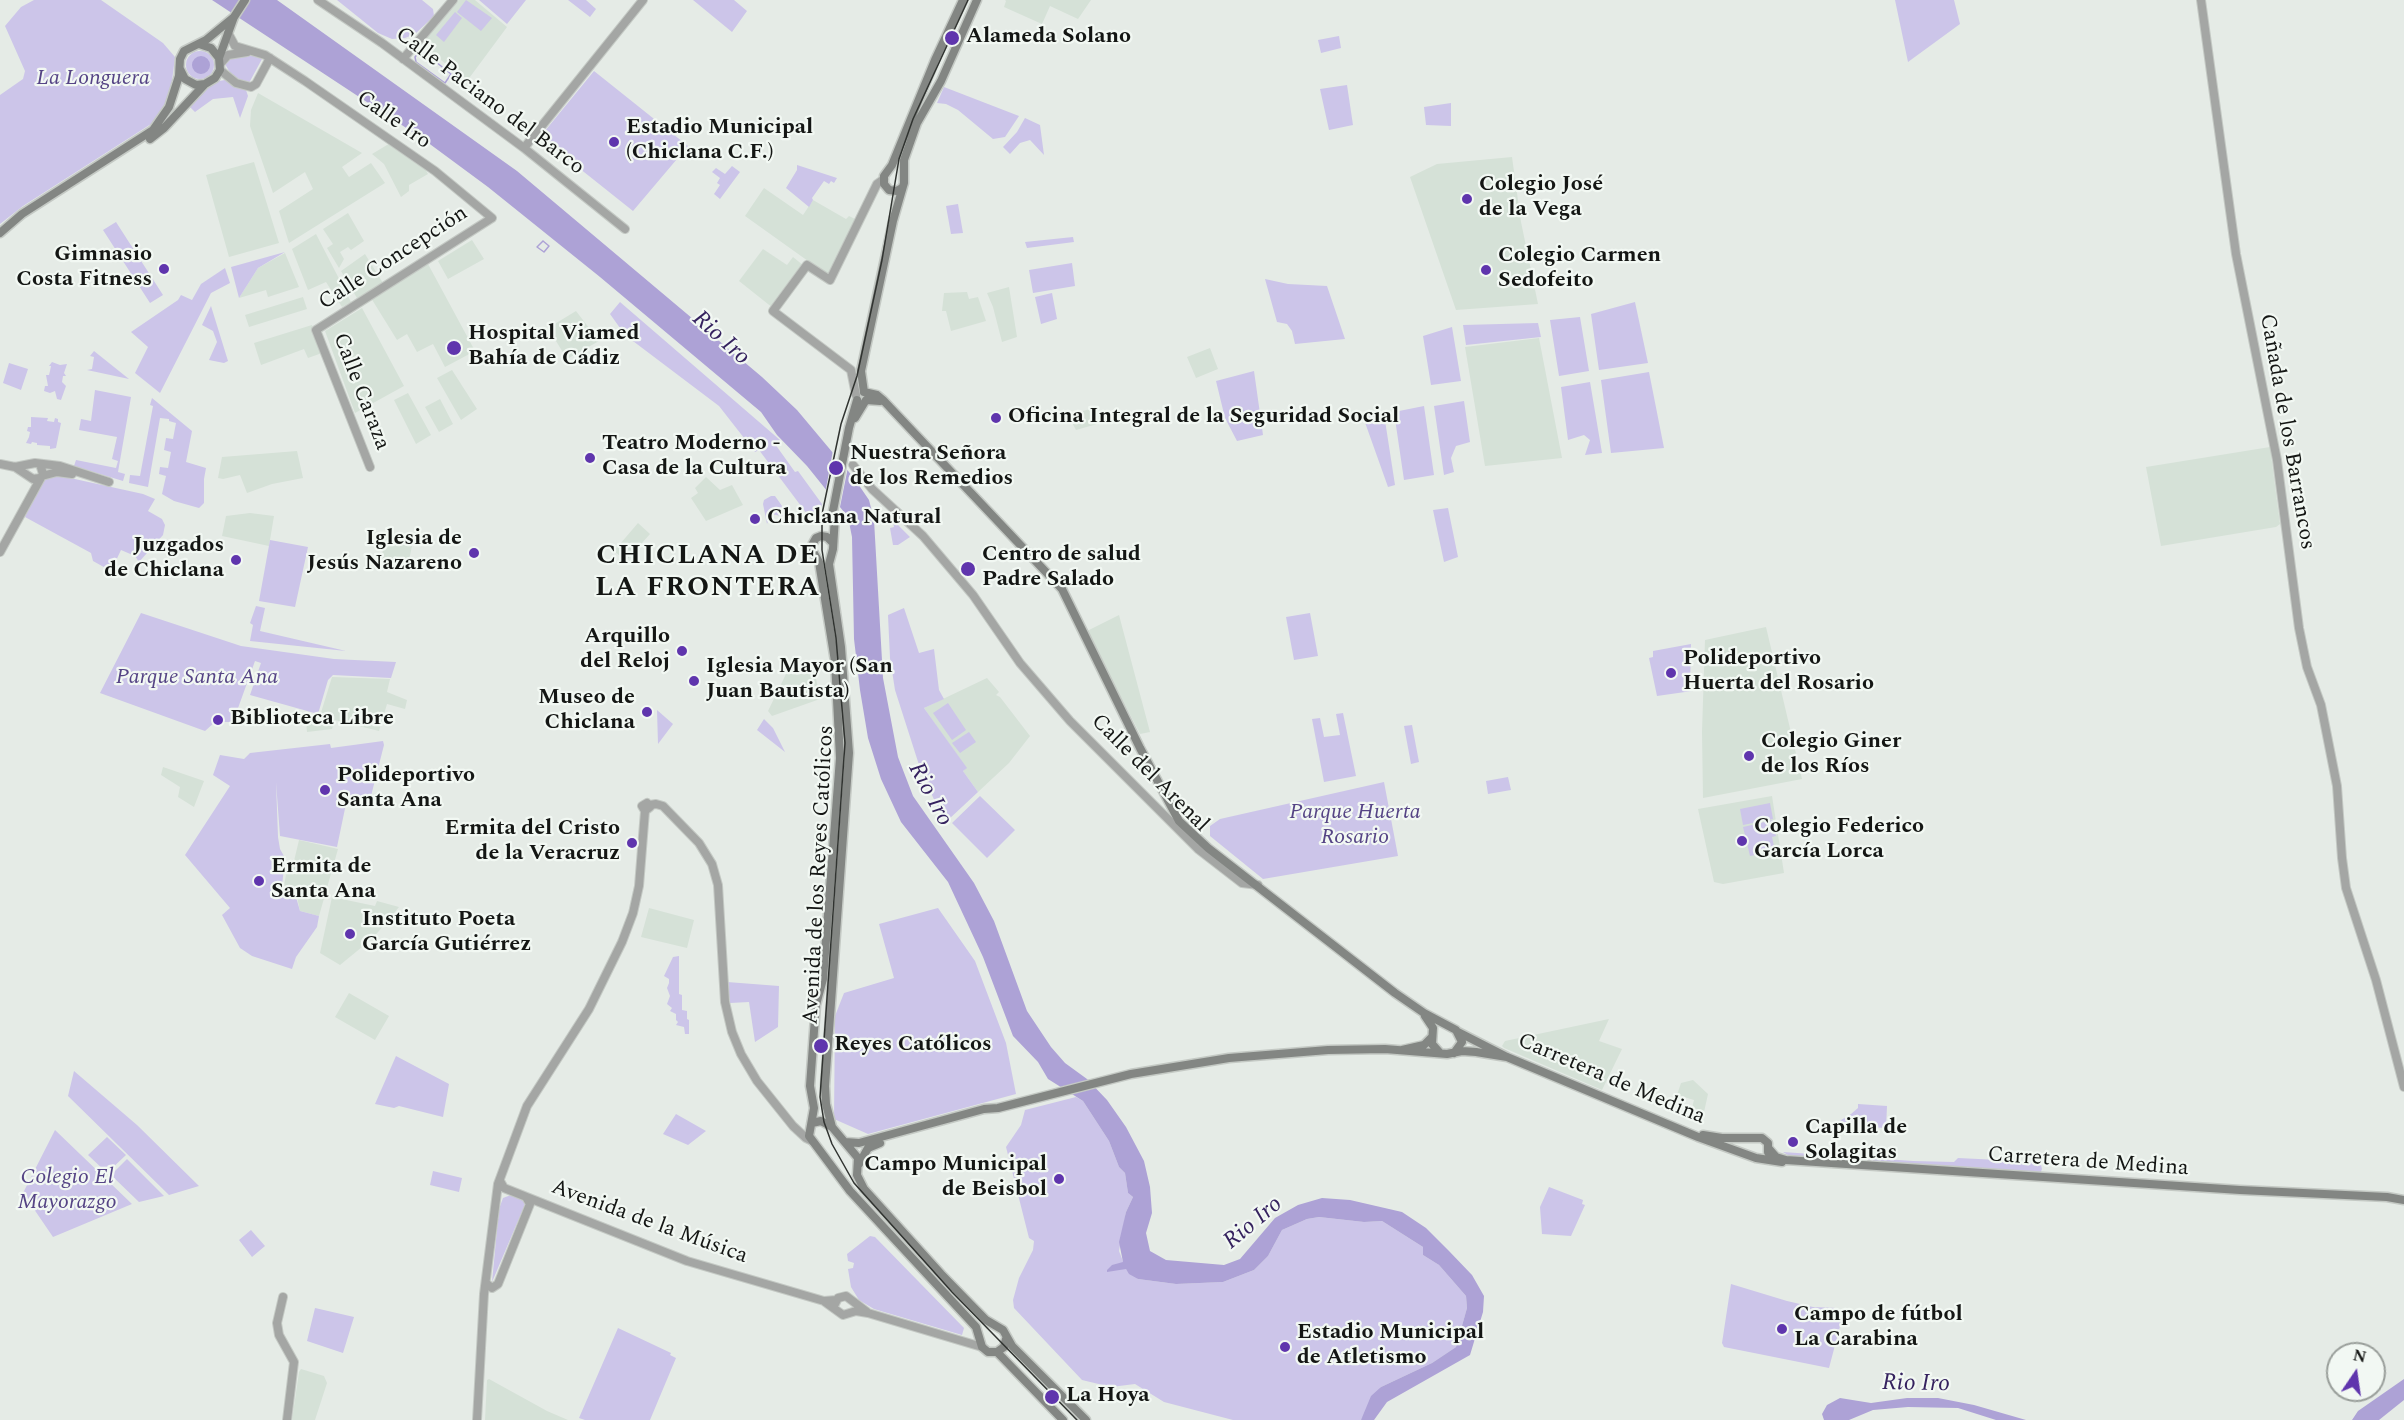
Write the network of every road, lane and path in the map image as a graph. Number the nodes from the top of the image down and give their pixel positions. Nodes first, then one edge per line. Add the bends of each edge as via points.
1 (245, 0) edge
2 (318, 0) edge
3 (453, 0) edge
4 (643, 0) edge
5 (963, 0) edge
6 (977, 0) edge
7 (2200, 0) edge
8 (328, 3) edge
9 (234, 16) junction
10 (228, 33) junction
11 (199, 44) junction
12 (270, 58) junction
13 (403, 59) junction
14 (220, 64) junction
15 (180, 67) junction
16 (205, 84) junction
17 (524, 148) junction
18 (886, 176) junction
19 (904, 178) junction
20 (902, 188) junction
21 (492, 218) joint
22 (625, 230) dead end
23 (0, 233) edge
24 (0, 240) edge
25 (316, 330) joint
26 (862, 397) junction
27 (0, 464) edge
28 (30, 465) junction
29 (40, 465) junction
30 (853, 465) dead end
31 (15, 466) junction
32 (370, 466) dead end
33 (29, 476) junction
34 (41, 477) junction
35 (27, 500) junction
36 (833, 512) junction
37 (824, 536) junction
38 (832, 543) junction
39 (0, 552) edge
40 (831, 554) junction
41 (815, 555) junction
42 (1258, 885) junction
43 (1424, 1013) junction
44 (1456, 1030) junction
45 (1432, 1036) junction
46 (1420, 1050) junction
47 (1454, 1053) junction
48 (1444, 1054) junction
49 (1507, 1057) junction
50 (2404, 1087) edge
51 (998, 1108) junction
52 (792, 1124) junction
53 (812, 1124) junction
54 (832, 1127) junction
55 (1693, 1134) junction
56 (1753, 1139) junction
57 (812, 1141) junction
58 (845, 1142) junction
59 (1769, 1149) junction
60 (1756, 1158) junction
61 (1786, 1161) junction
62 (858, 1167) junction
63 (833, 1169) junction
64 (500, 1181) junction
65 (518, 1193) junction
66 (2404, 1195) edge
67 (526, 1197) junction
68 (2387, 1197) junction
69 (2404, 1200) edge
70 (495, 1208) junction
71 (489, 1285) junction
72 (283, 1296) dead end
73 (854, 1303) junction
74 (836, 1304) junction
75 (851, 1313) junction
76 (868, 1313) junction
77 (994, 1325) junction
78 (1006, 1339) junction
79 (980, 1340) junction
80 (997, 1352) junction
81 (478, 1419) edge
82 (287, 1420) edge
83 (1063, 1420) edge
84 (1086, 1420) edge

1 - 9 main road
2 - 8 street, Calle Paciano del Barco
3 - 13 street
4 - 17 street
5 - 18 main road
6 - 19 main road via 942,81 916,123 903,164
7 - 50 street, Cañada de los Barrancos via 2236,254 2277,460 2299,628 2327,729 2337,786 2346,888 2376,980
8 - 13 street, Calle Paciano del Barco
9 - 10 main road
9 - 11 main road
10 - 12 street, Calle Iro via 235,46
10 - 14 main road
11 - 14 main road via 212,48
11 - 15 main road via 184,51
12 - 14 street, Calle Iro via 234,53
12 - 14 street via 256,84 245,87 236,83
12 - 21 street, Calle Iro via 429,168
13 - 17 street, Calle Paciano del Barco
14 - 16 main road via 212,81
15 - 16 main road via 188,81
15 - 23 main road via 169,107 153,130 22,214
16 - 24 main road via 161,131 16,224
17 - 22 street, Calle Paciano del Barco
18 - 19 main road via 898,172
18 - 20 main road via 885,187 897,191
18 - 26 street via 877,184 830,280 807,265 773,310 851,370
19 - 20 main road
20 - 26 main road via 863,365
21 - 25 street, Calle Concepción
25 - 32 street, Calle Caraza
26 - 36 main road via 849,434
26 - 42 main road via 888,405 1062,589 1179,821
27 - 31 street
28 - 29 street
28 - 31 street
28 - 33 street
29 - 34 street
29 - 34 street via 60,466 109,482 66,473
30 - 42 street, Calle del Arenal via 885,502 923,536 1070,721 1198,849 1242,883
31 - 33 street
33 - 34 street
33 - 35 street
34 - 35 street
35 - 39 street
36 - 37 main road
36 - 38 main road
37 - 38 main road
37 - 41 main road via 812,542
38 - 40 main road
40 - 41 main road
40 - 54 main road, Avenida de los Reyes Católicos via 849,744 825,1086
41 - 53 main road, Avenida de los Reyes Católicos via 835,661 840,758 823,979 813,1041
42 - 43 main road
43 - 44 main road, Carretera de Medina
43 - 45 main road via 1432,1025
44 - 45 main road via 1441,1027
44 - 47 main road via 1462,1042
44 - 49 main road, Carretera de Medina
45 - 46 main road
45 - 48 main road via 1433,1047
46 - 48 main road
46 - 51 main road via 1328,1050 1229,1058 1131,1074
47 - 48 main road
47 - 49 main road
49 - 55 main road, Carretera de Medina
51 - 58 main road via 859,1143
51 - 62 main road via 871,1146
52 - 53 street
52 - 57 street
52 - 64 street via 746,1064 726,1011 718,885 712,864 699,843 663,806 656,804 647,808 639,886 622,942 598,995 527,1106
53 - 54 main road via 820,1121
53 - 57 main road, Avenida de los Reyes Católicos
54 - 58 main road
55 - 56 main road
55 - 60 main road, Carretera de Medina
56 - 59 main road via 1764,1139
56 - 60 main road via 1748,1148
57 - 63 main road
58 - 62 main road via 856,1154
59 - 60 main road via 1766,1156
59 - 61 main road
60 - 61 main road, Carretera de Medina
61 - 68 main road, Carretera de Medina
62 - 63 main road via 848,1174
62 - 77 main road via 864,1189 941,1274
63 - 79 main road via 976,1327
64 - 65 street, Avenida de la Música via 504,1188
64 - 70 street
65 - 67 street, Avenida de la Música
65 - 70 street via 502,1196
66 - 68 main road
67 - 71 street via 530,1204 498,1284
67 - 74 street, Avenida de la Música via 687,1261
68 - 69 main road
70 - 71 street
71 - 81 street via 484,1297
72 - 82 street via 277,1323 294,1362
73 - 74 street via 846,1296
73 - 75 street
73 - 76 street
74 - 75 street via 840,1315
75 - 76 street
76 - 79 street via 964,1341
77 - 78 main road via 1003,1330
77 - 79 main road via 985,1327
78 - 80 main road
78 - 84 main road
79 - 80 main road via 988,1352
80 - 83 main road

